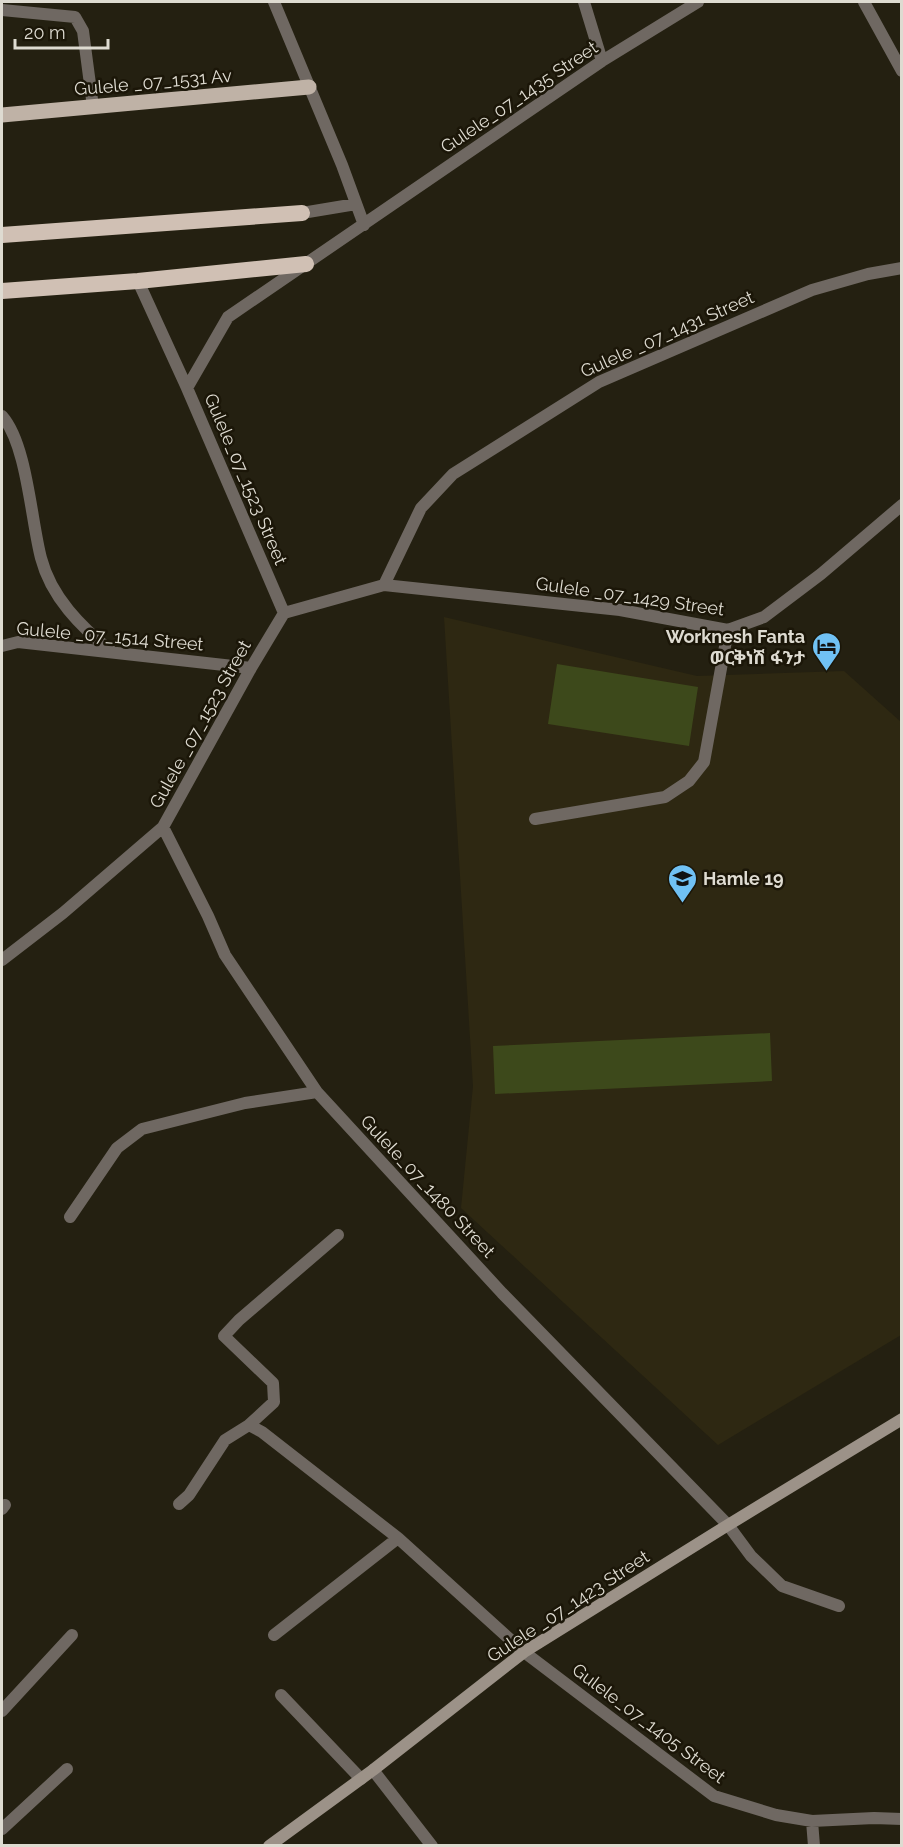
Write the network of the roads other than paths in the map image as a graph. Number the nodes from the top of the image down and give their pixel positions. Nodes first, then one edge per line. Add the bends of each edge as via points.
1 (274, 2) edge
2 (584, 2) edge
3 (698, 2) edge
4 (864, 2) edge
5 (2, 10) edge
6 (602, 61) junction
7 (902, 71) edge
8 (309, 87) junction
9 (93, 107) junction
10 (2, 115) edge
11 (356, 204) junction
12 (302, 213) joint
13 (364, 225) junction
14 (2, 235) edge
15 (306, 264) junction
16 (902, 268) edge
17 (138, 281) junction
18 (2, 291) edge
19 (187, 388) junction
20 (2, 416) edge
21 (902, 505) edge
22 (384, 585) junction
23 (284, 613) junction
24 (728, 630) junction
25 (2, 645) edge
26 (112, 652) junction
27 (252, 668) junction
28 (535, 819) dead end
29 (163, 827) junction
30 (2, 960) edge
31 (317, 1092) junction
32 (70, 1217) dead end
33 (338, 1234) dead end
34 (902, 1419) edge
35 (249, 1425) junction
36 (179, 1504) dead end
37 (728, 1525) junction
38 (398, 1538) junction
39 (839, 1606) dead end
40 (72, 1635) dead end
41 (274, 1635) dead end
42 (524, 1652) junction
43 (281, 1695) dead end
44 (2, 1711) edge
45 (67, 1769) dead end
46 (373, 1770) junction
47 (361, 1779) junction
48 (902, 1820) edge
49 (812, 1821) junction
50 (2, 1829) edge
51 (269, 1845) edge
52 (432, 1845) edge
53 (814, 1845) edge

1 - 8 street
2 - 6 street
3 - 6 street, Gulele_07_1435 Street
4 - 7 street
5 - 9 street via 75,17 83,31
6 - 13 street, Gulele_07_1435 Street
8 - 9 main road, Gulele _07_1531 Av
8 - 11 street
9 - 10 main road, Gulele _07_1531 Av
11 - 12 street
11 - 13 street
12 - 14 highway
13 - 15 street, Gulele_07_1435 Street
15 - 17 highway
15 - 19 street, Gulele_07_1523 Street via 228,317
16 - 22 street, Gulele _07_1431 Street via 812,290 599,382 453,474 421,508
17 - 18 highway
17 - 19 street
19 - 23 street, Gulele_07_1523 Street
20 - 26 street via 20,454 42,560 58,597 86,630
21 - 24 street, Gulele _07_1429 Street via 764,616
22 - 23 street
22 - 24 street, Gulele _07_1429 Street via 620,610
23 - 27 street, Gulele _07_1523 Street
24 - 28 street via 704,762 689,781 665,797
25 - 26 street, Gulele _07_1514 Street via 18,642
26 - 27 street, Gulele _07_1514 Street
27 - 29 street, Gulele _07_1523 Street
29 - 30 street, Gulele _07_1523 Street
29 - 31 street, Gulele_07_1480 Street via 225,955
31 - 32 street via 245,1103 142,1129 117,1148
31 - 37 street, Gulele_07_1480 Street via 502,1293
33 - 35 street via 224,1336 273,1383 274,1402
34 - 37 main road, Gulele _07_1423 Street
35 - 36 street via 225,1440
35 - 38 street, Gulele_07_1405 Street
37 - 39 street, Gulele_07_1480 Street via 751,1556 782,1586
37 - 42 main road, Gulele _07_1423 Street
38 - 41 street
38 - 42 street, Gulele_07_1405 Street
40 - 44 street
42 - 46 main road, Gulele _07_1423 Street
42 - 49 street, Gulele_07_1405 Street via 714,1796 776,1815
43 - 47 street
45 - 50 street
46 - 47 main road, Gulele _07_1423 Street
46 - 52 street
47 - 51 main road, Gulele _07_1423 Street
48 - 49 street, Gulele_07_1405 Street
49 - 53 street

